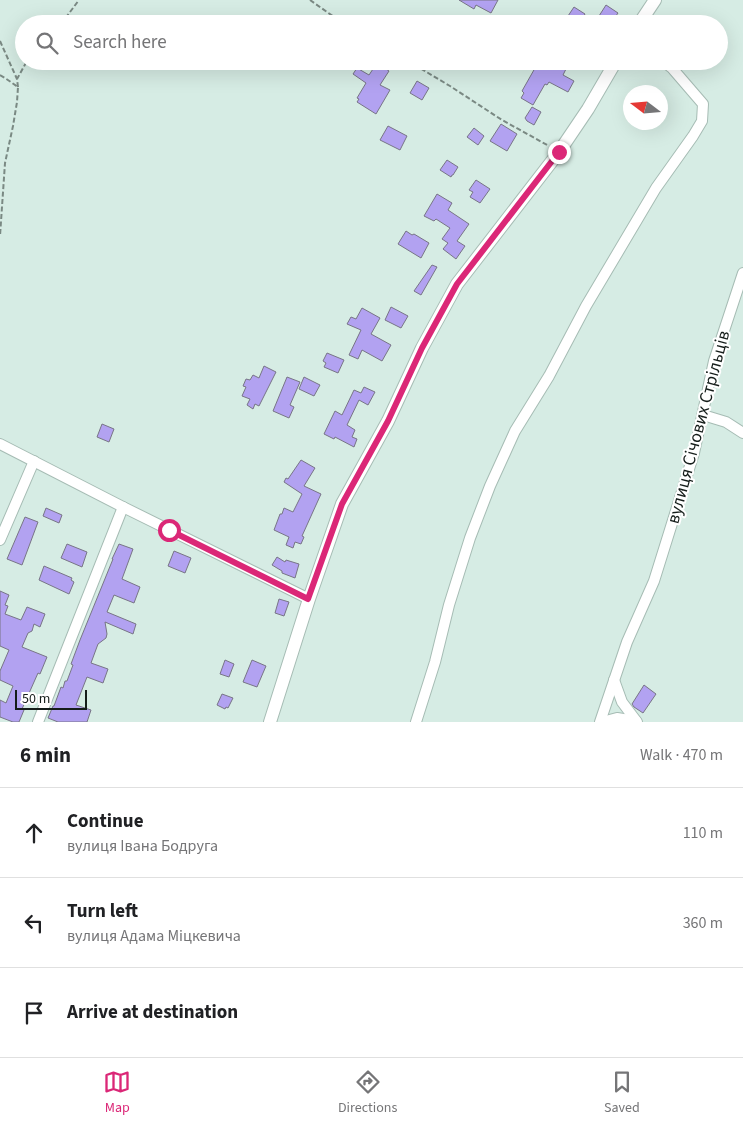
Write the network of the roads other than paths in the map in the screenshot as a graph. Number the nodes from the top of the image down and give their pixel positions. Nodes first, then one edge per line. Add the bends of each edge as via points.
1 (655, 0) edge
2 (645, 15) edge
3 (611, 70) edge
4 (674, 70) edge
5 (743, 273) edge
6 (702, 415) junction
7 (743, 433) edge
8 (0, 444) edge
9 (34, 461) junction
10 (124, 507) junction
11 (0, 540) edge
12 (308, 599) junction
13 (614, 680) junction
14 (38, 722) edge
15 (270, 722) edge
16 (416, 722) edge
17 (601, 722) edge
18 (636, 722) edge

1 - 2 street
3 - 12 street via 559,152 457,284 342,504
4 - 16 street via 703,104 702,121 656,188 515,431 470,538
5 - 6 street, вулиця Січових Стрільців via 714,361
6 - 7 street via 726,422
6 - 13 street, вулиця Січових Стрільців via 694,453 654,581
8 - 9 street
9 - 10 street
9 - 11 street
10 - 12 street
10 - 14 street
12 - 15 street
13 - 17 street, вулиця Січових Стрільців
13 - 18 street via 622,702
17 - 18 street via 616,718

